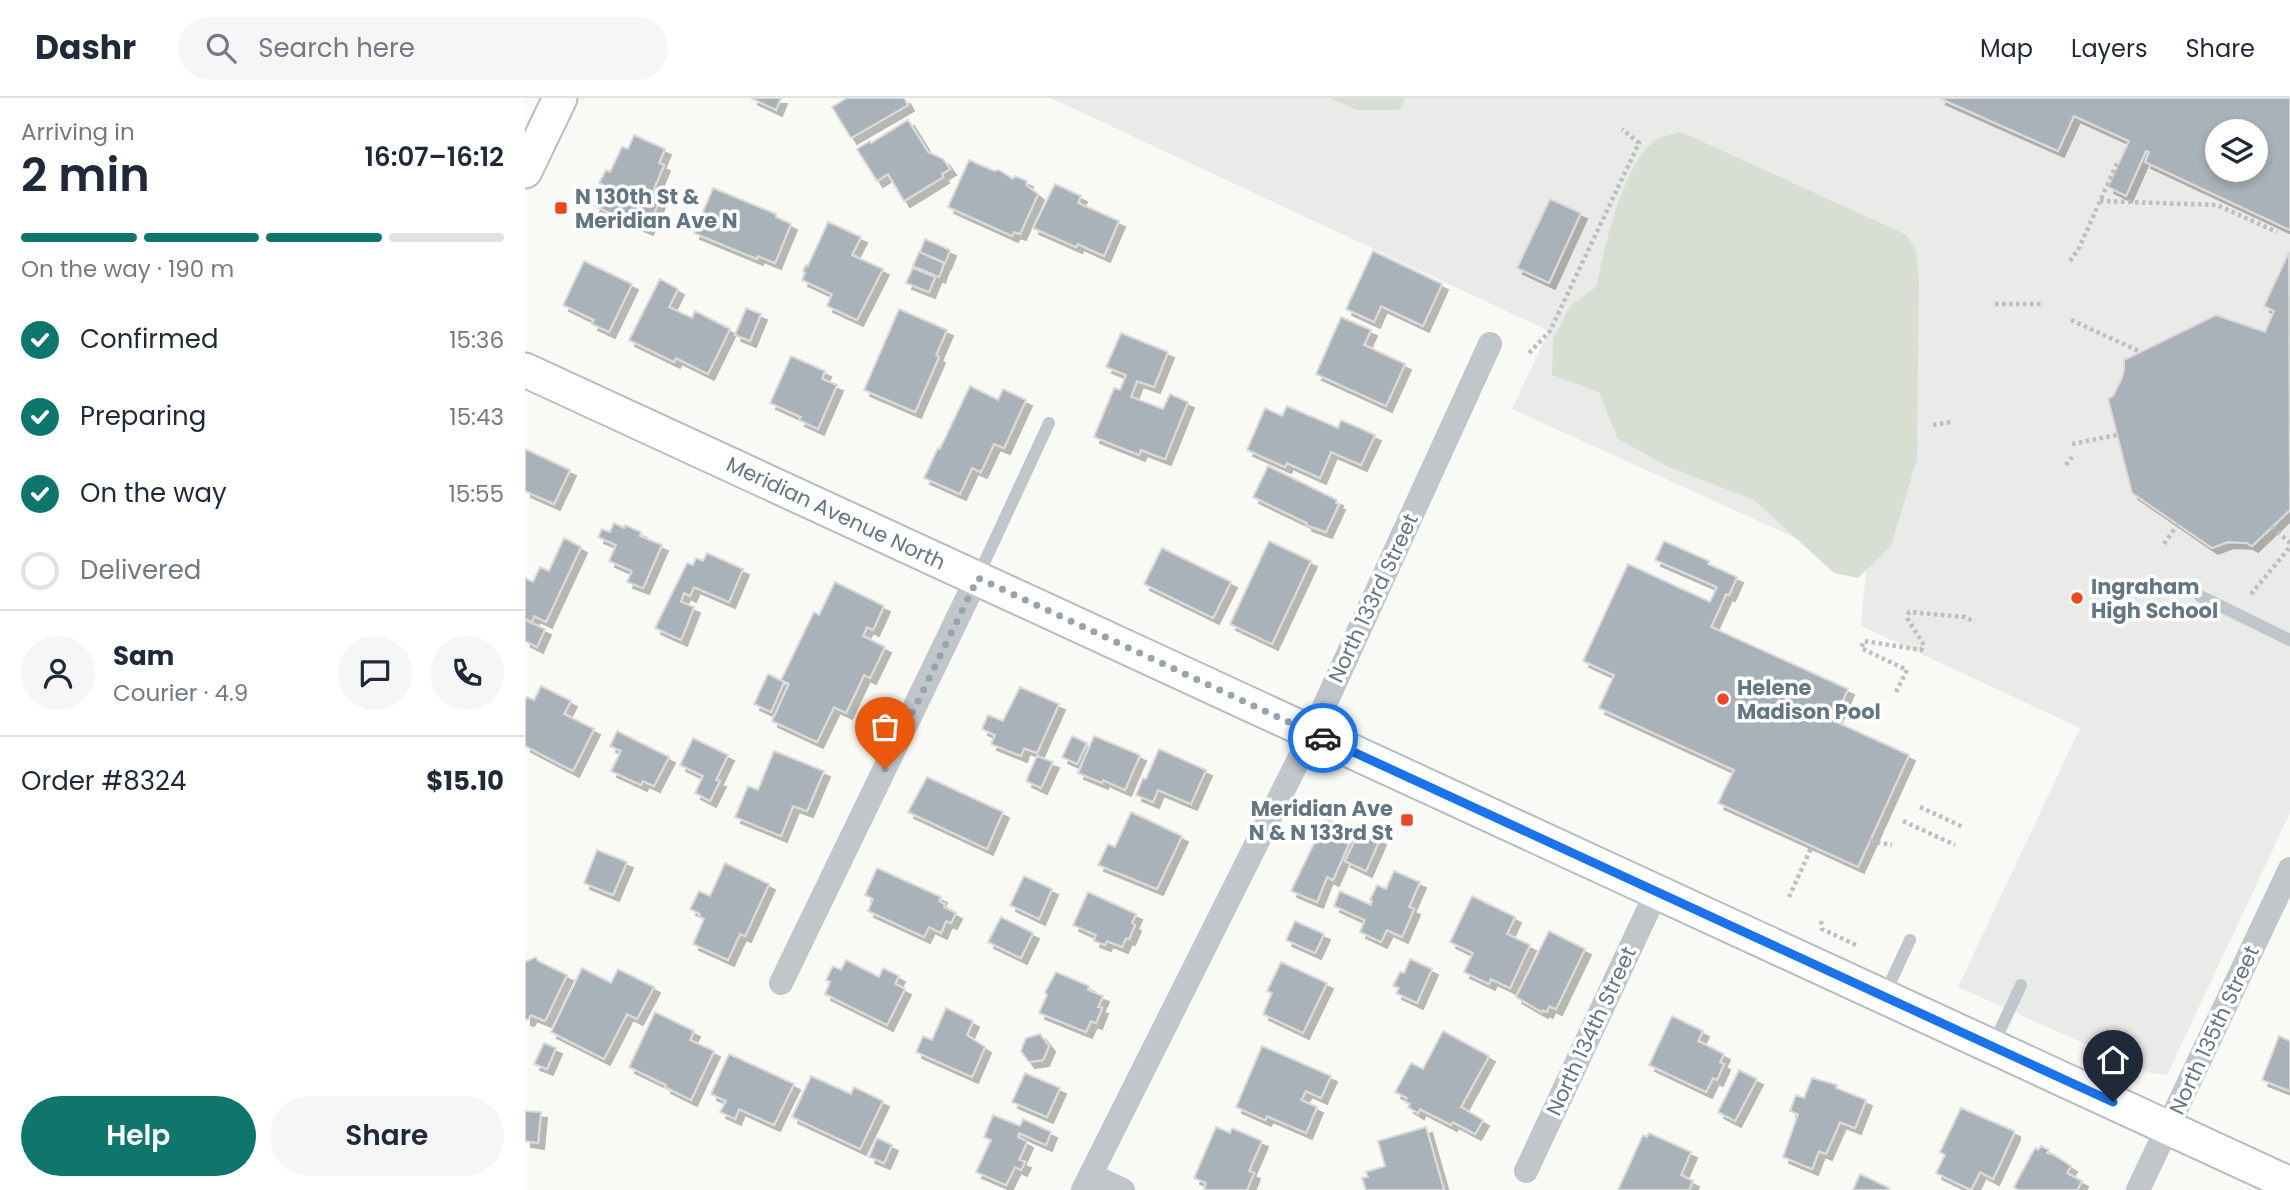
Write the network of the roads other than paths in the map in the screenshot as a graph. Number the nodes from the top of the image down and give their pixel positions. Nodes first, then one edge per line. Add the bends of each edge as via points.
1 (560, 98) edge
2 (525, 171) edge
3 (1490, 344) dead end
4 (525, 370) edge
5 (1049, 423) dead end
6 (978, 578) junction
7 (2200, 596) dead end
8 (2290, 640) edge
9 (1312, 733) junction
10 (2290, 869) edge
11 (1657, 891) junction
12 (1910, 940) dead end
13 (781, 983) dead end
14 (2021, 985) dead end
15 (1884, 996) junction
16 (1993, 1047) junction
17 (2168, 1128) junction
18 (1525, 1171) dead end
19 (1087, 1182) edge
20 (2290, 1184) edge
21 (1123, 1190) edge
22 (2138, 1190) edge

1 - 2 street
3 - 9 street, North 133rd Street
4 - 6 street, Meridian Avenue North
5 - 6 lane
6 - 9 street, Meridian Avenue North
6 - 13 street
7 - 8 lane
9 - 11 street, Meridian Avenue North
9 - 19 street, North 133rd Street
10 - 17 street, North 135th Street
11 - 15 street, Meridian Avenue North
11 - 18 street, North 134th Street
12 - 15 lane
14 - 16 lane
15 - 16 street, Meridian Avenue North
16 - 17 street, Meridian Avenue North
17 - 20 street, Meridian Avenue North
17 - 22 street, North 135th Street
19 - 21 street

